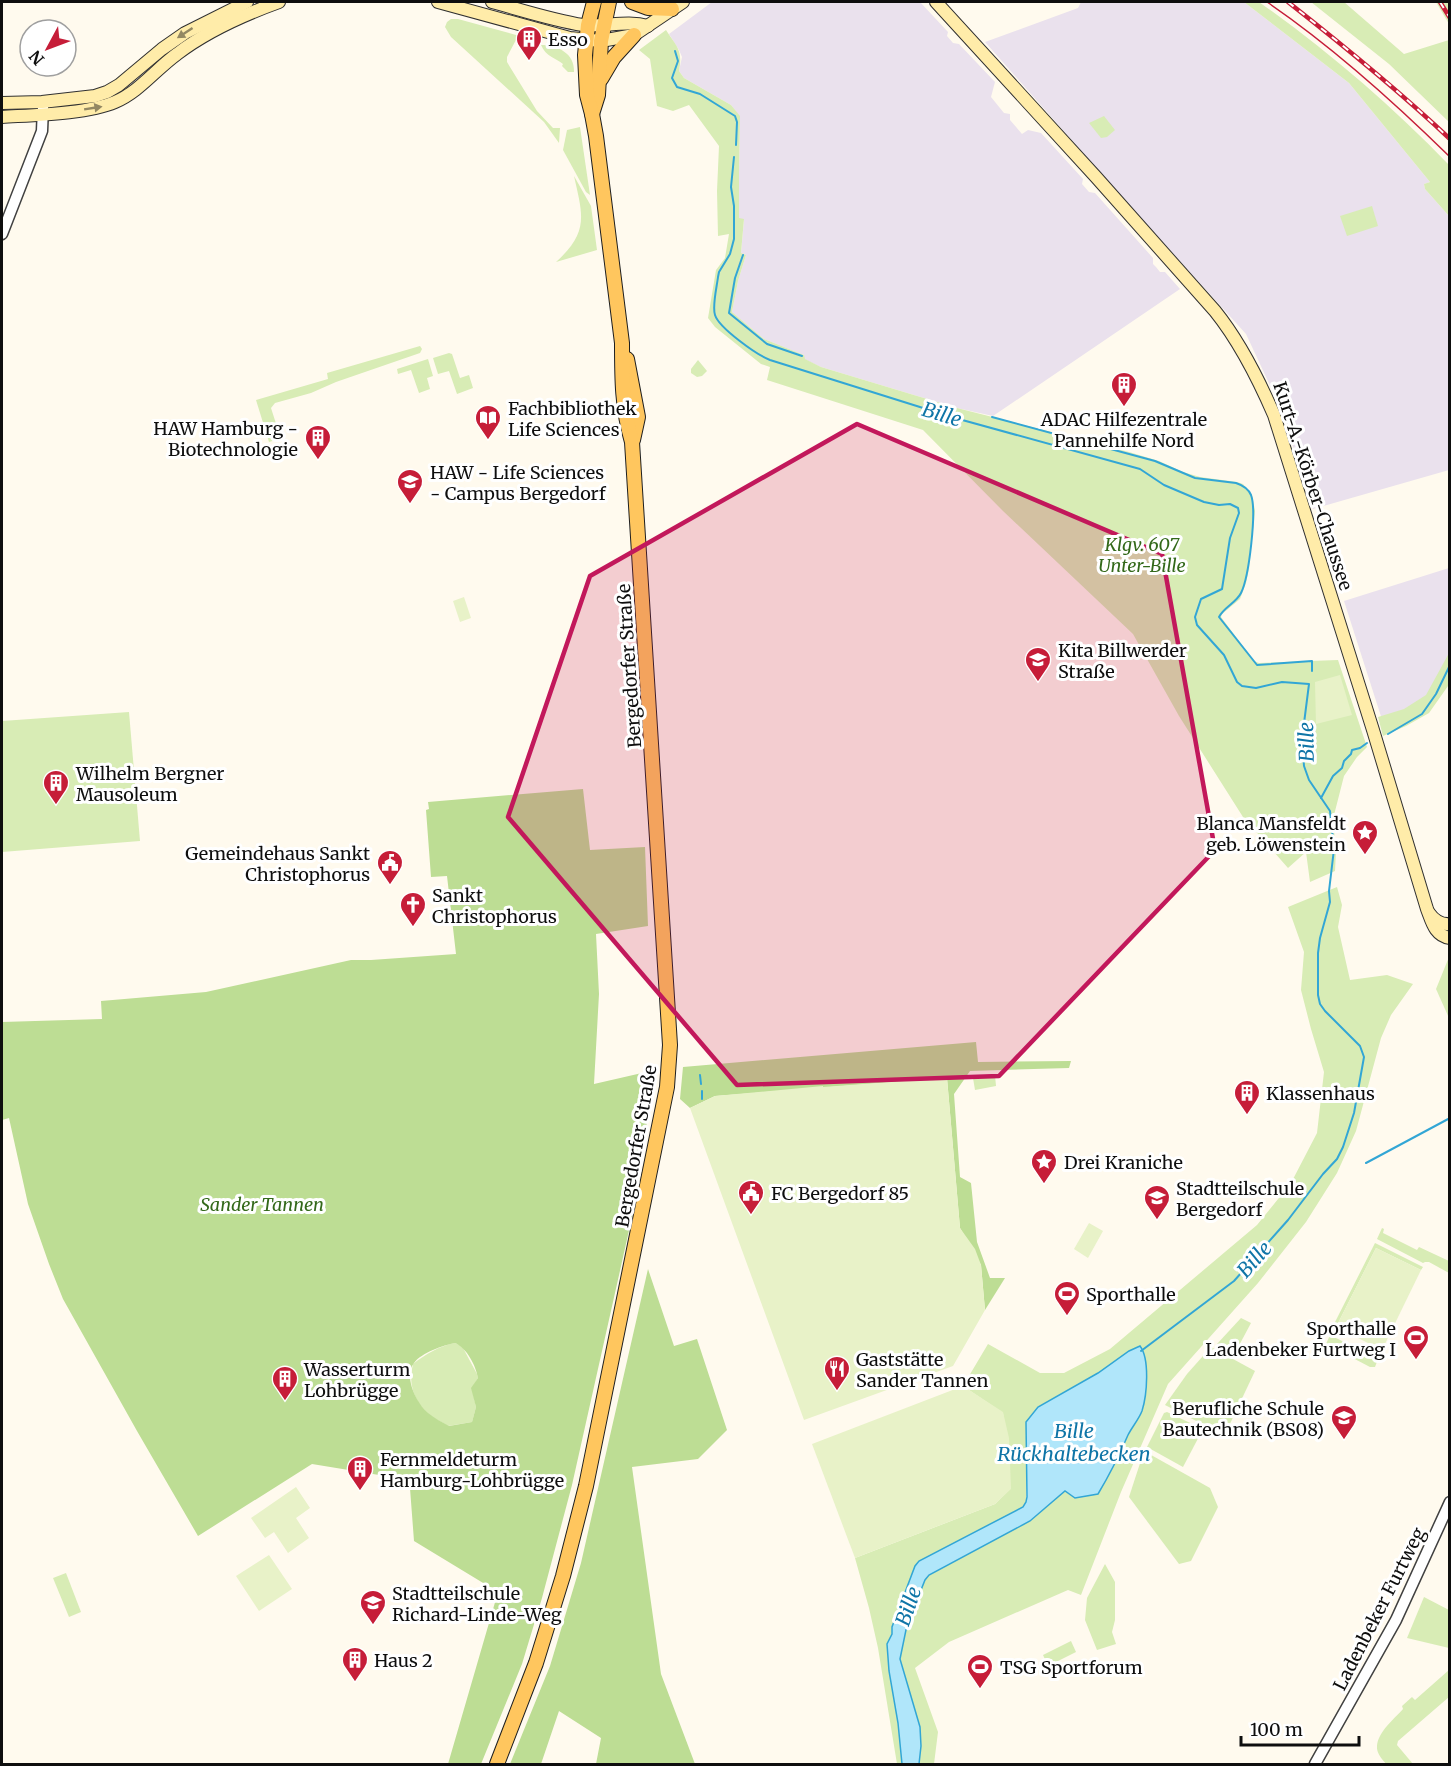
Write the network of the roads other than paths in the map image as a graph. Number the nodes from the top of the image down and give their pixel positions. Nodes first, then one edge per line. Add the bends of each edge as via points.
1 (247, 2) edge
2 (279, 2) edge
3 (442, 2) edge
4 (492, 2) edge
5 (594, 2) edge
6 (609, 2) edge
7 (633, 2) edge
8 (936, 2) edge
9 (678, 5) edge
10 (588, 25) junction
11 (604, 26) junction
12 (648, 26) junction
13 (634, 35) junction
14 (586, 40) junction
15 (601, 41) junction
16 (598, 84) junction
17 (2, 103) edge
18 (43, 108) junction
19 (592, 114) junction
20 (2, 117) edge
21 (2, 234) edge
22 (1427, 909) junction
23 (1449, 924) edge
24 (1447, 938) edge
25 (1449, 1502) edge
26 (497, 1764) edge
27 (1315, 1764) edge

1 -> 18 main road via 185,33 114,89
18 -> 2 main road via 99,107 121,99 191,44
3 - 14 main road
4 - 10 main road
5 - 10 main road, Bergedorfer Straße
6 - 11 main road, Bergedorfer Straße
7 - 9 main road via 648,8
8 - 22 main road, Kurt-A.-Körber-Chaussee via 1215,311 1257,377 1276,423
9 - 12 main road
10 - 11 main road
10 - 14 main road, Bergedorfer Straße
11 - 12 main road via 635,22
11 - 15 main road, Bergedorfer Straße
12 - 13 main road
13 - 15 main road
13 - 16 main road via 614,57
14 - 15 main road
14 - 19 main road, Bergedorfer Straße via 587,95
15 - 16 main road, Bergedorfer Straße
16 - 19 main road, Bergedorfer Straße
17 - 18 main road
18 - 20 main road
18 - 21 street via 42,131
19 - 26 main road, Bergedorfer Straße via 622,343 625,418 632,442 670,1045 668,1075 630,1277 586,1486 536,1664
22 - 23 main road via 1438,922
22 - 24 main road, Kurt-A.-Körber-Chaussee via 1437,932
25 - 27 street, Ladenbeker Furtweg via 1396,1620

